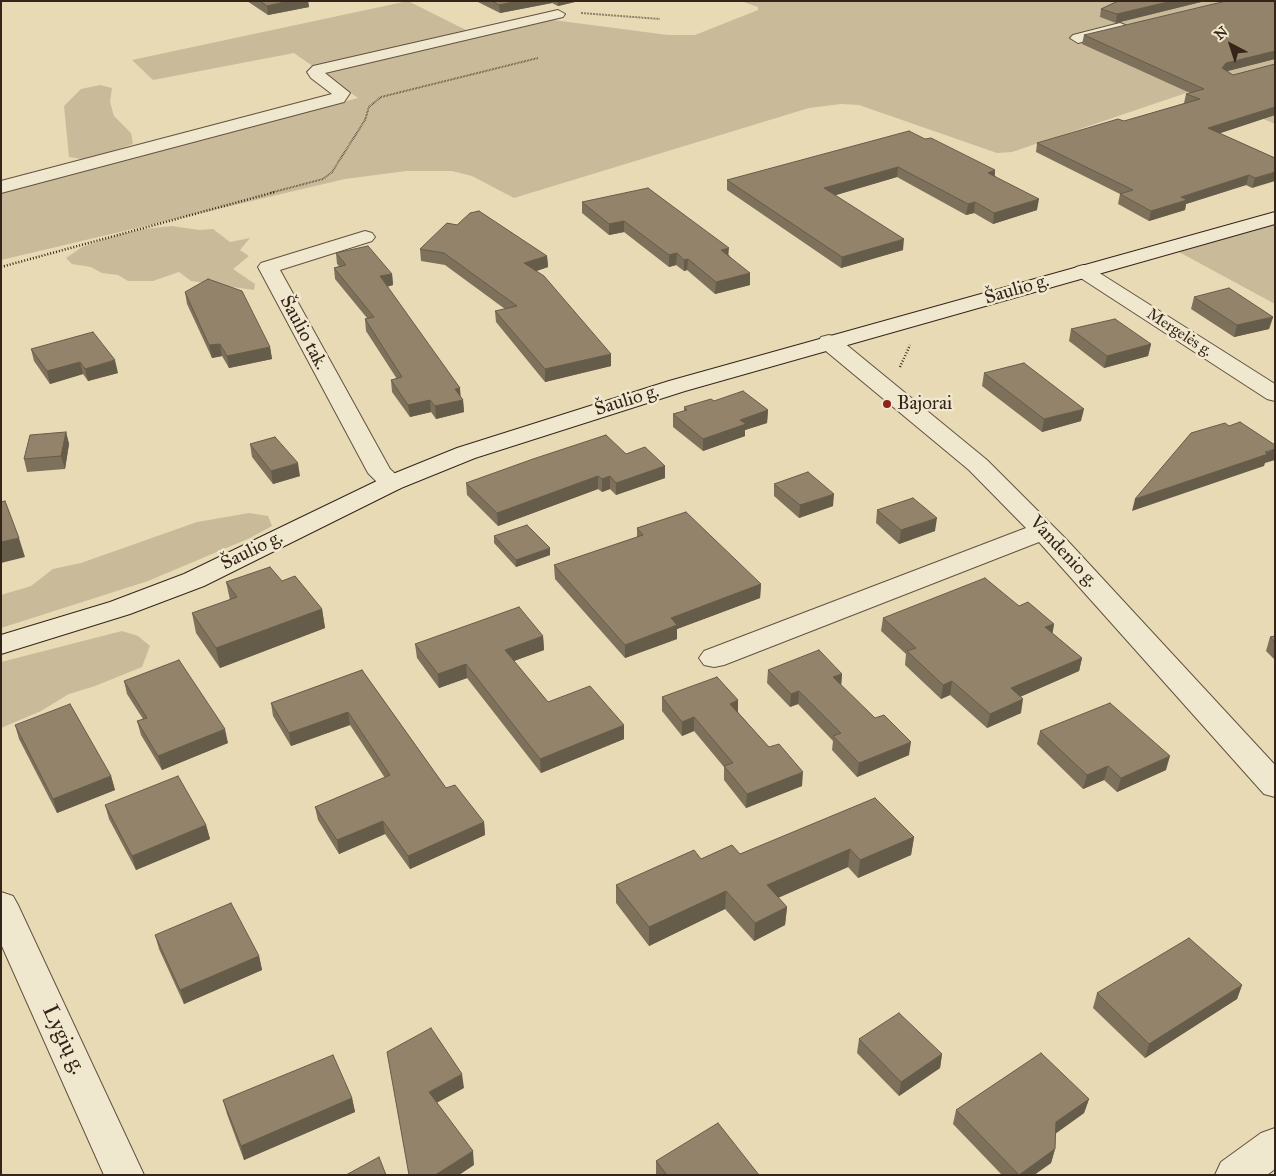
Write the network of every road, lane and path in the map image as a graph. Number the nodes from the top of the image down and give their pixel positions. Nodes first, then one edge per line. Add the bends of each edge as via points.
1 (558, 14) joint
2 (660, 19) dead end
3 (1135, 25) edge
4 (1078, 38) dead end
5 (538, 58) dead end
6 (1, 187) edge
7 (1275, 218) edge
8 (365, 237) dead end
9 (1, 267) edge
10 (1084, 271) junction
11 (829, 342) junction
12 (1275, 394) edge
13 (392, 483) junction
14 (1043, 531) junction
15 (1, 644) edge
16 (714, 658) dead end
17 (1275, 786) edge
18 (1, 905) edge
19 (1275, 1146) edge
20 (124, 1175) edge
21 (1235, 1175) edge

1 - 2 path via 594,13
1 - 6 street via 319,70 315,72 317,75 342,93 338,98
3 - 4 street
5 - 9 path via 381,97 369,107 365,120 332,172 323,178
7 - 10 street, Šaulio g.
8 - 13 street, Šaulio tak. via 268,268 380,473
10 - 11 street, Šaulio g.
10 - 12 street, Mergelės g.
11 - 13 street, Šaulio g. via 556,423 466,453
11 - 14 street, Vandenio g. via 978,465
13 - 15 street, Šaulio g. via 194,580 120,608
14 - 16 street
14 - 17 street, Vandenio g.
18 - 20 street, Lygių g.
19 - 21 street

